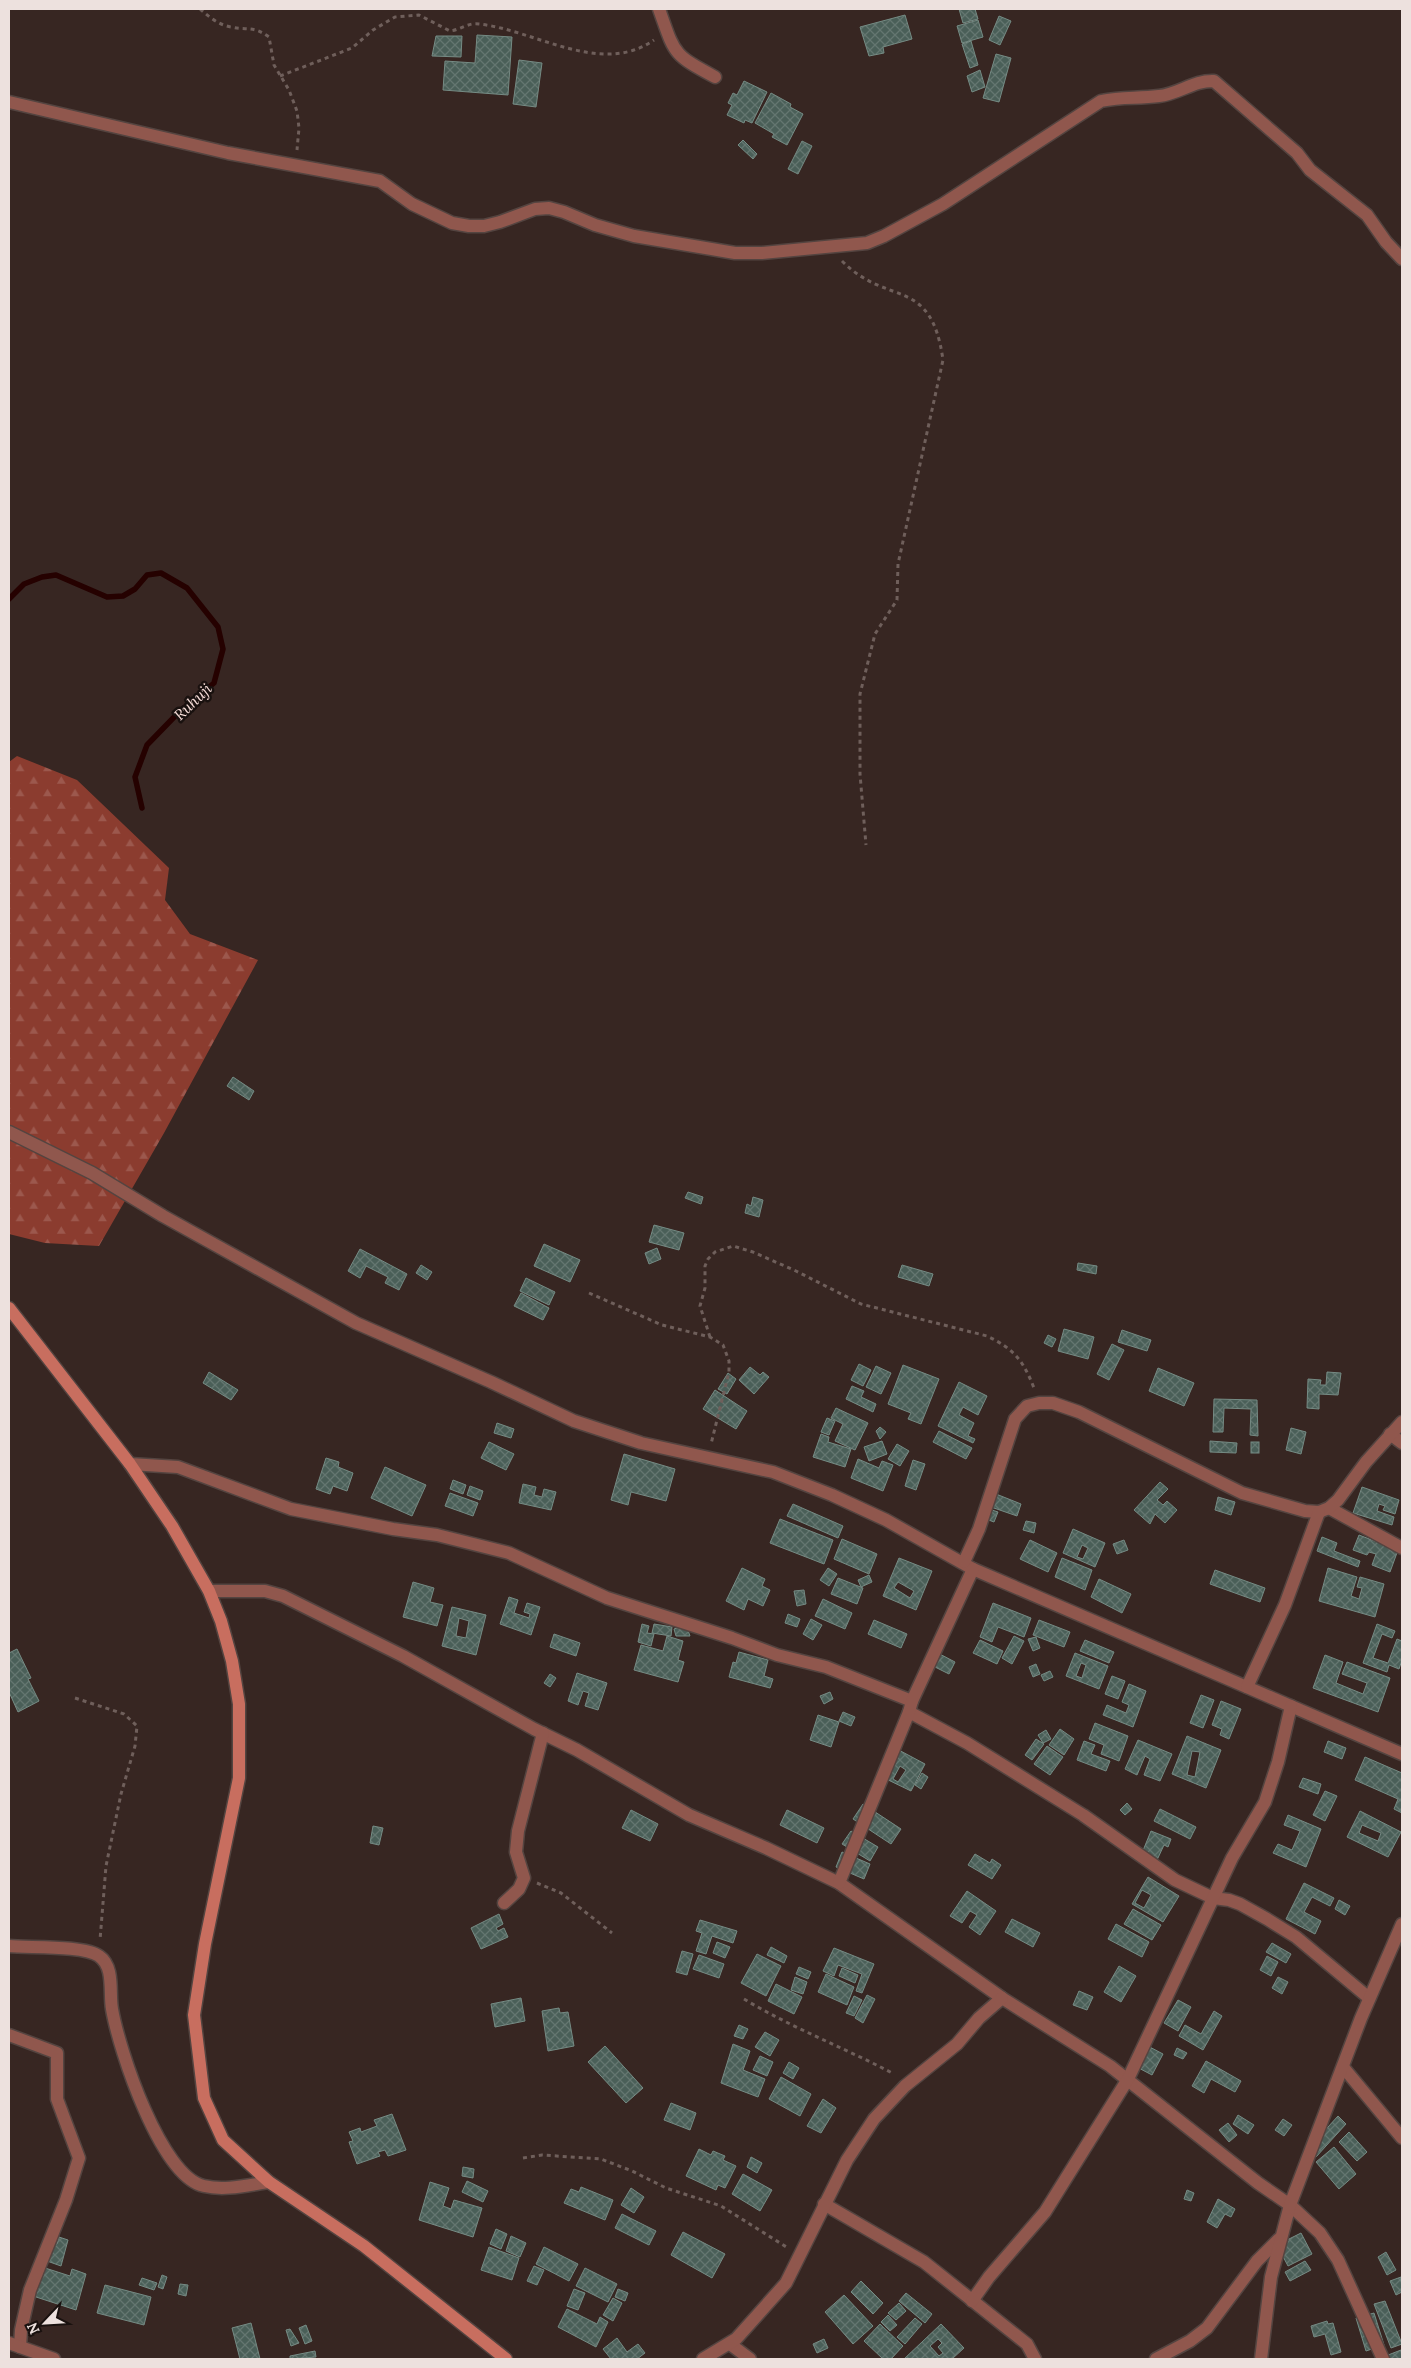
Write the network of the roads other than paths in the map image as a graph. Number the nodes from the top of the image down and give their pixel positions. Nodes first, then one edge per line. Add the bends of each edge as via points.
1 (659, 9) edge
2 (715, 77) dead end
3 (9, 102) edge
4 (1402, 259) edge
5 (9, 1132) edge
6 (9, 1308) edge
7 (1402, 1422) edge
8 (1390, 1434) junction
9 (1402, 1443) edge
10 (130, 1464) junction
11 (1324, 1510) junction
12 (1402, 1548) edge
13 (969, 1566) junction
14 (209, 1591) junction
15 (1248, 1687) junction
16 (911, 1706) junction
17 (1291, 1706) junction
18 (543, 1733) junction
19 (1402, 1754) edge
20 (839, 1883) junction
21 (1212, 1898) junction
22 (504, 1903) dead end
23 (1402, 1924) edge
24 (9, 1946) edge
25 (1002, 1998) junction
26 (1369, 1998) junction
27 (9, 2035) edge
28 (1343, 2067) junction
29 (1128, 2079) junction
30 (1402, 2138) edge
31 (269, 2182) junction
32 (824, 2204) junction
33 (1290, 2205) junction
34 (1280, 2238) junction
35 (972, 2300) junction
36 (730, 2344) junction
37 (14, 2345) edge
38 (54, 2359) edge
39 (506, 2359) edge
40 (703, 2359) edge
41 (750, 2359) edge
42 (1035, 2359) edge
43 (1156, 2359) edge
44 (1261, 2359) edge
45 (1383, 2359) edge

1 - 2 street via 676,53
3 - 4 street via 228,153 380,181 432,215 469,226 500,222 535,209 549,208 634,236 735,253 762,253 866,243 943,204 1101,101 1121,96 1160,96 1202,81 1214,81 1297,153 1310,170 1367,215
5 - 13 street via 92,1173 356,1323 574,1421 641,1443 773,1472 832,1495 886,1520
6 - 10 main road
7 - 8 street
8 - 9 street
8 - 11 street via 1338,1500
10 - 14 main road via 172,1526
10 - 16 street via 178,1467 291,1509 437,1535 500,1550 607,1598 777,1655 826,1667
11 - 12 street
11 - 13 street via 1305,1511 1242,1493 1079,1412 1053,1403 1039,1403 1024,1408 1015,1419
11 - 15 street
13 - 15 street
13 - 16 street
14 - 18 street via 265,1591 283,1596 403,1656
14 - 31 main road via 232,1661 239,1704 239,1778 197,1987 194,2015 198,2055 204,2098 223,2140
15 - 17 street
16 - 20 street
16 - 21 street via 1083,1815 1175,1880
17 - 19 street
17 - 21 street via 1272,1784
18 - 20 street via 689,1815
18 - 22 street via 518,1831 516,1852 524,1878 519,1889
20 - 25 street
21 - 26 street via 1229,1900 1296,1937
21 - 29 street
23 - 26 street
24 - 31 street via 69,1949 99,1955 107,1965 110,1999 134,2085 167,2154 183,2175 203,2186 224,2188
25 - 29 street
25 - 32 street via 957,2044 889,2103 859,2141
26 - 28 street
27 - 37 street via 57,2053 57,2099 79,2158 30,2290
28 - 30 street
28 - 33 street
29 - 33 street
29 - 35 street via 1045,2212
31 - 39 main road via 364,2246
32 - 35 street via 924,2262
32 - 36 street via 786,2283
33 - 34 street
33 - 45 street via 1328,2243
34 - 43 street via 1257,2261 1207,2328
34 - 44 street via 1271,2277
35 - 42 street via 1027,2344
36 - 40 street
36 - 41 street
37 - 38 street

